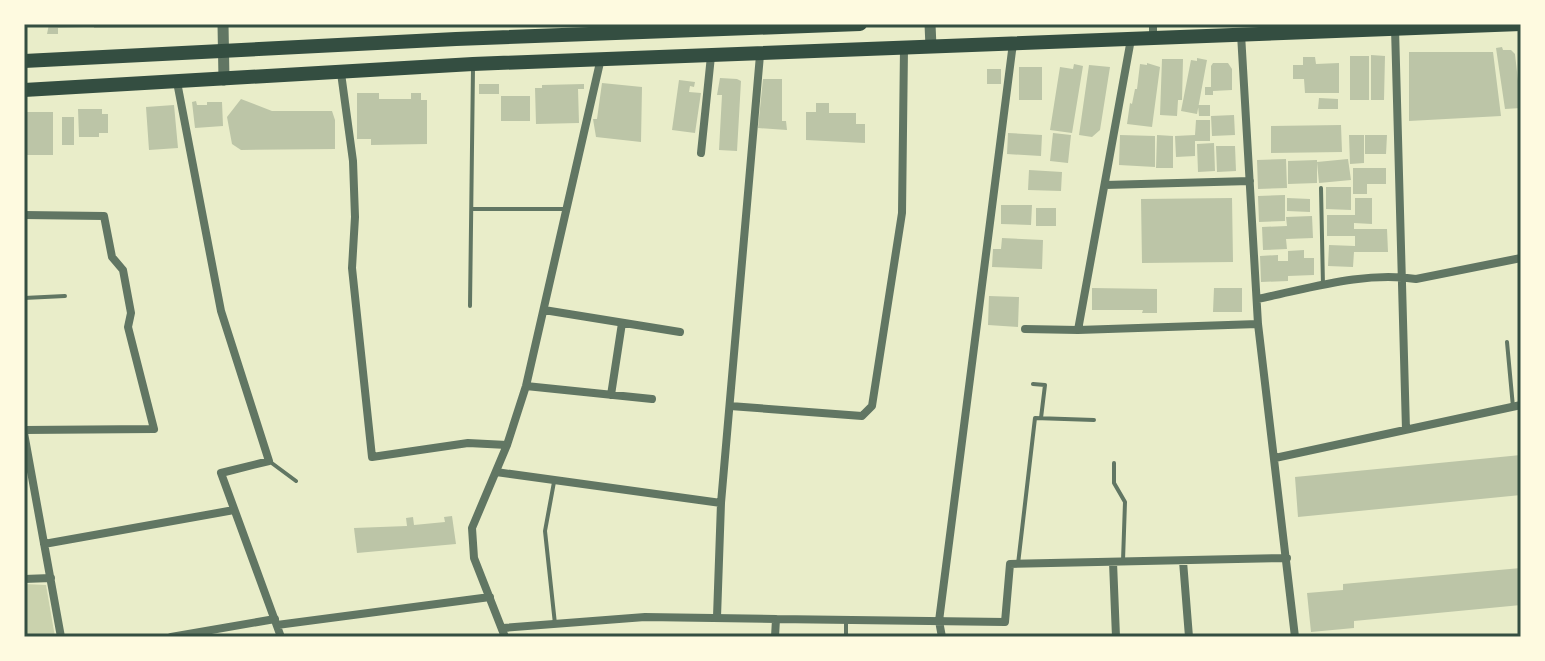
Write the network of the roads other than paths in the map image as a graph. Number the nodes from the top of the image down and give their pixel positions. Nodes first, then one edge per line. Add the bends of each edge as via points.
1 (223, 24) edge
2 (860, 24) edge
3 (930, 24) edge
4 (1521, 24) edge
5 (692, 27) edge
6 (1395, 28) junction
7 (1153, 31) edge
8 (456, 32) edge
9 (1241, 34) junction
10 (1131, 39) junction
11 (1013, 43) junction
12 (931, 47) junction
13 (904, 48) junction
14 (223, 52) junction
15 (760, 55) junction
16 (711, 56) junction
17 (601, 58) junction
18 (24, 61) edge
19 (473, 64) junction
20 (341, 73) junction
21 (224, 80) junction
22 (177, 82) junction
23 (24, 90) edge
24 (701, 153) dead end
25 (1250, 181) junction
26 (1105, 185) junction
27 (1321, 188) dead end
28 (472, 209) junction
29 (567, 209) junction
30 (24, 215) edge
31 (1521, 258) edge
32 (1401, 277) junction
33 (1323, 286) junction
34 (65, 296) dead end
35 (24, 298) edge
36 (1257, 299) junction
37 (470, 306) dead end
38 (544, 310) junction
39 (622, 323) junction
40 (1258, 324) junction
41 (1025, 329) dead end
42 (1078, 330) junction
43 (680, 332) dead end
44 (1507, 342) dead end
45 (1033, 384) dead end
46 (526, 386) junction
47 (611, 395) junction
48 (652, 399) dead end
49 (730, 406) junction
50 (1517, 406) edge
51 (1041, 418) junction
52 (1094, 420) dead end
53 (1406, 430) junction
54 (24, 432) edge
55 (507, 445) junction
56 (1275, 458) junction
57 (269, 461) junction
58 (1114, 463) dead end
59 (496, 472) junction
60 (554, 480) junction
61 (296, 481) dead end
62 (24, 493) edge
63 (35, 493) junction
64 (721, 503) junction
65 (234, 510) junction
66 (44, 544) junction
67 (1287, 558) junction
68 (1183, 561) junction
69 (1113, 562) junction
70 (1123, 562) junction
71 (1018, 564) junction
72 (51, 578) junction
73 (24, 579) edge
74 (490, 597) junction
75 (717, 617) junction
76 (776, 619) junction
77 (846, 619) junction
78 (939, 621) junction
79 (276, 622) junction
80 (555, 624) junction
81 (504, 633) edge
82 (61, 637) edge
83 (171, 637) edge
84 (281, 637) edge
85 (775, 637) edge
86 (846, 637) edge
87 (942, 637) edge
88 (1116, 637) edge
89 (1189, 637) edge
90 (1295, 637) edge

1 - 14 street
2 - 5 main road
3 - 12 street
4 - 6 main road
5 - 8 main road
6 - 9 main road
6 - 32 street
7 - 9 main road
7 - 10 main road
8 - 14 main road
9 - 25 street
10 - 11 main road
10 - 26 street
11 - 12 main road
11 - 78 street
12 - 13 main road
13 - 15 main road
13 - 49 street via 902,213 872,406 862,416
14 - 18 main road
14 - 21 street
15 - 16 main road
15 - 49 street
16 - 17 main road
16 - 24 street
17 - 19 main road
17 - 29 street
19 - 20 main road
19 - 28 lane
20 - 21 main road
20 - 55 street via 353,161 352,268 372,457 468,443
21 - 22 main road
22 - 23 main road
22 - 57 street via 221,311
25 - 26 street
25 - 36 street
26 - 42 street
27 - 33 lane
28 - 29 lane
28 - 37 lane
29 - 38 street
30 - 54 street via 104,216 112,257 123,270 131,313 128,327 154,429
31 - 32 street via 1416,279
32 - 33 street
32 - 53 street
33 - 36 street
34 - 35 lane
36 - 40 street
38 - 39 street
38 - 46 street
39 - 43 street
39 - 47 street
40 - 42 street
40 - 56 street
41 - 42 street
44 - 50 lane
45 - 51 lane via 1045,385
46 - 47 street
46 - 55 street
47 - 48 street
49 - 64 street
50 - 53 street
51 - 52 lane
51 - 71 lane via 1035,418
53 - 56 street
54 - 63 street
55 - 59 street
56 - 67 street
57 - 61 lane
57 - 65 street via 221,473
58 - 70 lane via 1114,483 1125,502
59 - 60 street
59 - 74 street via 472,528 474,558
60 - 64 street
60 - 80 lane via 545,531
62 - 63 lane
63 - 66 street
64 - 75 street
65 - 66 street
65 - 79 street
66 - 72 street
67 - 68 street
67 - 90 street
68 - 70 street
68 - 89 street
69 - 70 street
69 - 71 street
69 - 88 street
71 - 78 street via 1010,564 1005,622
72 - 73 street
72 - 82 street
74 - 79 street
74 - 81 street
75 - 76 street
75 - 80 street
76 - 77 street
76 - 85 street
77 - 78 street
77 - 86 lane
78 - 87 street
79 - 83 street
79 - 84 street
80 - 81 street

